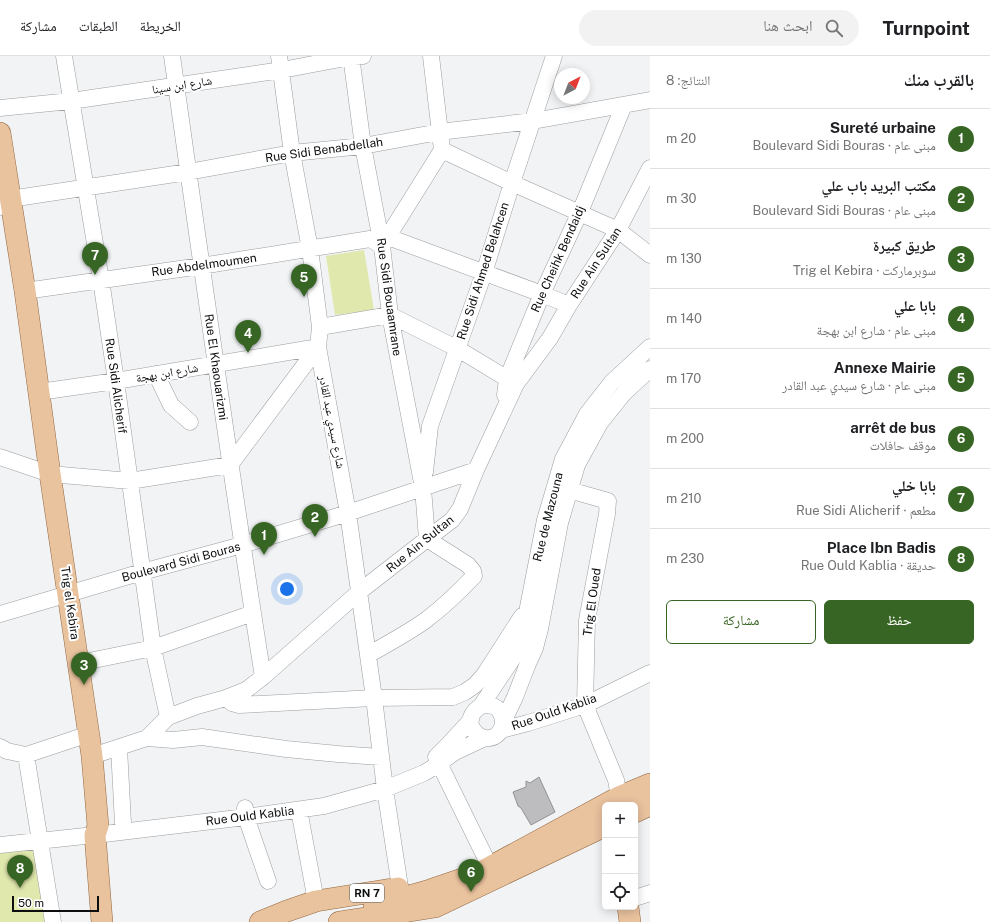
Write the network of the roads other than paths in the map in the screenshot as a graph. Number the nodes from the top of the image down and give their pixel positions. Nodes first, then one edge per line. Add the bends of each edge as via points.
1 (64, 56) edge
2 (172, 56) edge
3 (355, 56) edge
4 (431, 56) edge
5 (554, 56) edge
6 (280, 63) edge
7 (176, 86) junction
8 (650, 100) edge
9 (71, 101) junction
10 (624, 105) junction
11 (0, 108) edge
12 (533, 121) junction
13 (439, 132) junction
14 (0, 133) edge
15 (363, 146) junction
16 (442, 150) junction
17 (292, 153) junction
18 (650, 168) edge
19 (188, 172) junction
20 (512, 183) junction
21 (86, 188) junction
22 (5, 203) edge
23 (580, 212) junction
24 (618, 230) junction
25 (380, 240) junction
26 (310, 249) junction
27 (650, 255) edge
28 (201, 266) junction
29 (484, 273) junction
30 (101, 280) junction
31 (25, 291) junction
32 (542, 294) junction
33 (569, 305) junction
34 (390, 315) junction
35 (320, 327) junction
36 (318, 347) junction
37 (650, 347) edge
38 (458, 349) junction
39 (216, 364) junction
40 (650, 369) edge
41 (156, 374) junction
42 (116, 381) junction
43 (512, 382) junction
44 (39, 392) junction
45 (501, 416) joint
46 (190, 422) dead end
47 (0, 457) edge
48 (230, 465) junction
49 (476, 470) junction
50 (50, 474) junction
51 (130, 481) junction
52 (423, 488) junction
53 (570, 490) junction
54 (348, 513) junction
55 (427, 539) junction
56 (242, 545) junction
57 (142, 572) junction
58 (359, 592) junction
59 (68, 594) junction
60 (527, 609) junction
61 (253, 613) junction
62 (0, 614) edge
63 (153, 648) junction
64 (368, 656) junction
65 (78, 663) junction
66 (650, 673) edge
67 (263, 677) junction
68 (226, 698) junction
69 (374, 698) junction
70 (585, 705) junction
71 (481, 706) junction
72 (168, 717) junction
73 (470, 720) junction
74 (502, 725) junction
75 (89, 734) junction
76 (147, 738) junction
77 (485, 738) junction
78 (119, 748) junction
79 (2, 750) edge
80 (26, 755) junction
81 (92, 756) junction
82 (380, 757) junction
83 (438, 760) junction
84 (384, 784) junction
85 (650, 784) edge
86 (619, 801) edge
87 (650, 805) edge
88 (299, 810) junction
89 (638, 811) edge
90 (245, 812) junction
91 (123, 823) junction
92 (602, 827) edge
93 (99, 832) junction
94 (0, 836) edge
95 (39, 836) junction
96 (0, 845) edge
97 (480, 876) junction
98 (268, 881) dead end
99 (400, 887) junction
100 (650, 893) edge
101 (638, 897) edge
102 (316, 901) junction
103 (628, 910) edge
104 (53, 922) edge
105 (102, 922) edge
106 (116, 922) edge
107 (260, 922) edge
108 (292, 922) edge
109 (339, 922) edge
110 (630, 922) edge

1 - 9 street, Rue Sidi Alicherif
2 - 7 street, Rue El Khaouarizmi
3 - 6 street, شارع ابن سينا
3 - 15 street, Rue Sidi Bouaamrane
4 - 13 street
5 - 12 street, Rue Sidi Ahmed Belahcen
6 - 7 street, شارع ابن سينا
6 - 17 street, شارع سيدي عبد القادر
7 - 9 street, شارع ابن سينا
7 - 19 street, Rue El Khaouarizmi
8 - 10 street, Rue Sidi Benabdellah
9 - 11 street, شارع ابن سينا
9 - 21 street, Rue Sidi Alicherif
10 - 12 street, Rue Sidi Benabdellah
10 - 23 street, Rue Cheihk Bendaidj
12 - 13 street, Rue Sidi Benabdellah
12 - 20 street, Rue Sidi Ahmed Belahcen
13 - 15 street, Rue Sidi Benabdellah
13 - 16 street
14 - 22 main road, Trig el Kebira
15 - 17 street, Rue Sidi Benabdellah
15 - 25 street, Rue Sidi Bouaamrane
16 - 20 street
16 - 25 street
17 - 19 street, Rue Sidi Benabdellah
17 - 26 street, شارع سيدي عبد القادر
18 - 24 street, Rue Ain Sultan
19 - 21 street, Rue Sidi Benabdellah
19 - 28 street, Rue El Khaouarizmi
20 - 23 street
20 - 29 street, Rue Sidi Ahmed Belahcen
21 - 22 street, Rue Sidi Benabdellah
21 - 30 street, Rue Sidi Alicherif
22 - 31 main road, Trig el Kebira
23 - 24 street
23 - 32 street, Rue Cheihk Bendaidj
24 - 27 street
24 - 33 street, Rue Ain Sultan
25 - 26 street, Rue Abdelmoumen
25 - 29 street
25 - 34 street, Rue Sidi Bouaamrane
26 - 28 street, Rue Abdelmoumen
26 - 35 street, شارع سيدي عبد القادر
28 - 30 street, Rue Abdelmoumen
28 - 39 street, Rue El Khaouarizmi
29 - 32 street
29 - 38 street, Rue Sidi Ahmed Belahcen
30 - 31 street, Rue Abdelmoumen
30 - 42 street, Rue Sidi Alicherif
31 - 44 main road, Trig el Kebira
32 - 33 street
32 - 43 street, Rue Cheihk Bendaidj
33 - 43 street, Rue Ain Sultan via 550,338
34 - 35 street
34 - 38 street
34 - 52 street, Rue Sidi Bouaamrane
35 - 36 street, شارع سيدي عبد القادر
36 - 39 street, شارع ابن بهجة
36 - 48 street
36 - 54 street, شارع سيدي عبد القادر
37 - 60 street, Rue de Mazouna via 612,382 587,414 563,459 545,520
38 - 43 street
38 - 52 street, Rue Sidi Ahmed Belahcen via 430,426
39 - 41 street, شارع ابن بهجة
39 - 48 street, Rue El Khaouarizmi
40 - 53 street, Rue de Mazouna via 624,393 600,423 577,465
41 - 42 street, شارع ابن بهجة
41 - 46 street via 171,405
42 - 44 street, شارع ابن بهجة
42 - 51 street, Rue Sidi Alicherif
43 - 45 street, Rue Cheihk Bendaidj
44 - 50 main road, Trig el Kebira
45 - 49 street, Rue Ain Sultan
47 - 50 street
48 - 51 street
48 - 56 street, Rue El Khaouarizmi
49 - 52 street, Boulevard Sidi Bouras
49 - 55 street, Rue Ain Sultan via 460,510 452,520
50 - 51 street
50 - 59 main road, Trig el Kebira
51 - 57 street, Rue Sidi Alicherif
52 - 54 street, Boulevard Sidi Bouras
52 - 55 street, Rue Sidi Bouaamrane
53 - 70 street, Trig El Oued via 608,501 587,620
53 - 74 street, Rue de Mazouna via 560,523 536,648
54 - 56 street, Boulevard Sidi Bouras
54 - 58 street, شارع سيدي عبد القادر
55 - 58 street, Rue Ain Sultan
55 - 64 street via 468,565 474,576 425,620
56 - 57 street, Boulevard Sidi Bouras
56 - 61 street, Rue El Khaouarizmi
57 - 59 street, Boulevard Sidi Bouras
57 - 63 street, Rue Sidi Alicherif
58 - 64 street, شارع سيدي عبد القادر
58 - 67 street, Rue Ain Sultan
59 - 62 street, Boulevard Sidi Bouras
59 - 65 main road, Trig el Kebira
60 - 69 street via 484,675 465,692 453,697
60 - 71 street, Rue de Mazouna via 521,643
61 - 63 street
61 - 67 street, Rue El Khaouarizmi
63 - 65 street
63 - 72 street, Rue Sidi Alicherif
64 - 69 street, شارع سيدي عبد القادر
65 - 75 main road, Trig el Kebira
66 - 70 street, Rue Ould Kablia
67 - 68 street, Rue Ain Sultan via 246,690
68 - 69 street via 239,705
68 - 72 street, Rue Ain Sultan
69 - 82 street, شارع سيدي عبد القادر
70 - 74 street, Rue Ould Kablia via 528,723
70 - 86 street via 616,780
71 - 73 street
71 - 74 street via 496,707 502,715
72 - 76 street, Rue Ain Sultan
73 - 77 street via 474,732
73 - 83 street, Rue Ould Kablia
74 - 77 street via 498,734
75 - 80 street
75 - 81 main road, Trig el Kebira
76 - 78 street, Rue Ain Sultan
76 - 82 street via 173,740 202,737 294,750
77 - 83 street, Rue Ould Kablia
78 - 81 street, Rue Ain Sultan
78 - 91 street
79 - 80 street
80 - 95 street
81 - 93 main road, Trig el Kebira
82 - 84 street, شارع سيدي عبد القادر
83 - 84 street, Rue Ould Kablia via 424,773
83 - 97 street
84 - 88 street, Rue Ould Kablia via 324,806
84 - 90 street, Rue Ould Kablia
84 - 99 street, شارع سيدي عبد القادر
85 - 86 main road, RN 7
86 - 97 main road, RN 7
87 - 89 main road
88 - 90 street, Rue Ould Kablia
88 - 102 street
90 - 91 street, Rue Ould Kablia
90 - 93 street, Rue Ould Kablia
90 - 98 street
91 - 93 street, Rue Ould Kablia
92 - 97 main road, RN 7
93 - 95 street, Rue Ould Kablia
93 - 105 main road
93 - 106 main road via 106,844
94 - 95 street, Rue Ould Kablia
95 - 96 street, Rue Ould Kablia
95 - 104 street
97 - 99 main road, RN 7
97 - 108 main road, RN 7 via 374,906 340,910
97 - 109 main road, RN 7 via 435,907
99 - 102 main road, RN 7
100 - 101 street
102 - 107 main road, RN 7
103 - 110 main road

